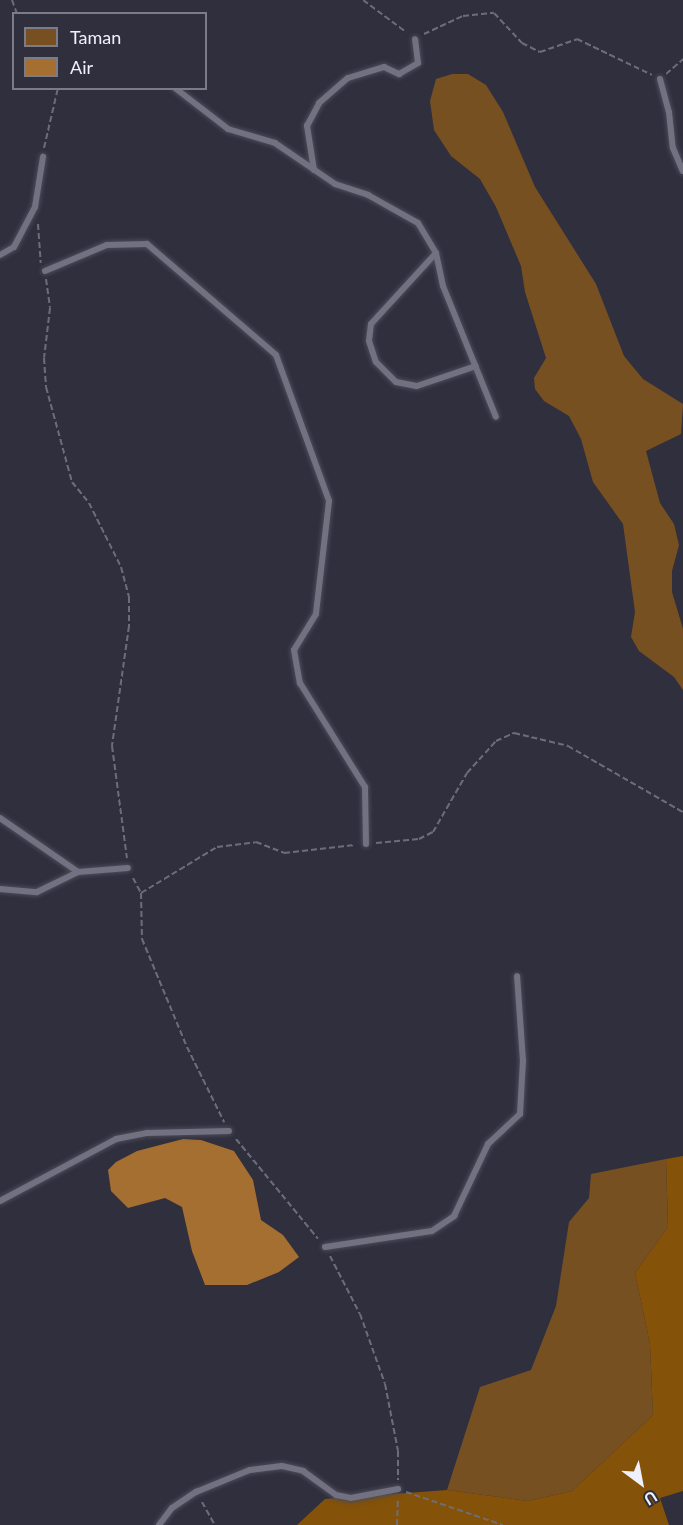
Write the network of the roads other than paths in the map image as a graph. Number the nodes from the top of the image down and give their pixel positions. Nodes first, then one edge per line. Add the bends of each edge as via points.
1 (415, 39) road end
2 (660, 79) road end
3 (178, 90) edge
4 (43, 157) road end
5 (314, 170) junction
6 (683, 171) edge
7 (436, 253) junction
8 (0, 255) edge
9 (45, 271) road end
10 (476, 366) junction
11 (496, 417) dead end
12 (0, 818) edge
13 (366, 844) road end
14 (128, 867) road end
15 (78, 872) junction
16 (0, 890) edge
17 (517, 976) dead end
18 (229, 1131) road end
19 (0, 1200) edge
20 (325, 1247) road end
21 (398, 1489) road end
22 (159, 1525) edge

1 - 5 lane via 418,63 399,74 384,67 348,78 319,103 307,126
2 - 6 lane via 673,148
3 - 5 lane via 228,129 274,143
4 - 8 lane via 35,207 14,247
5 - 7 lane via 418,223
7 - 10 lane via 443,286
7 - 10 lane via 371,324 369,341 375,362 396,382 417,386
9 - 13 lane via 107,245 147,244 276,356 329,501 316,614 294,650 300,683 365,787
10 - 11 lane
12 - 15 lane
14 - 15 lane
15 - 16 lane via 37,892
17 - 20 lane via 523,1060 520,1114 488,1144 454,1216 432,1231
18 - 19 lane via 147,1133 116,1140
21 - 22 lane via 351,1498 336,1495 303,1471 282,1466 250,1470 196,1492 172,1508

